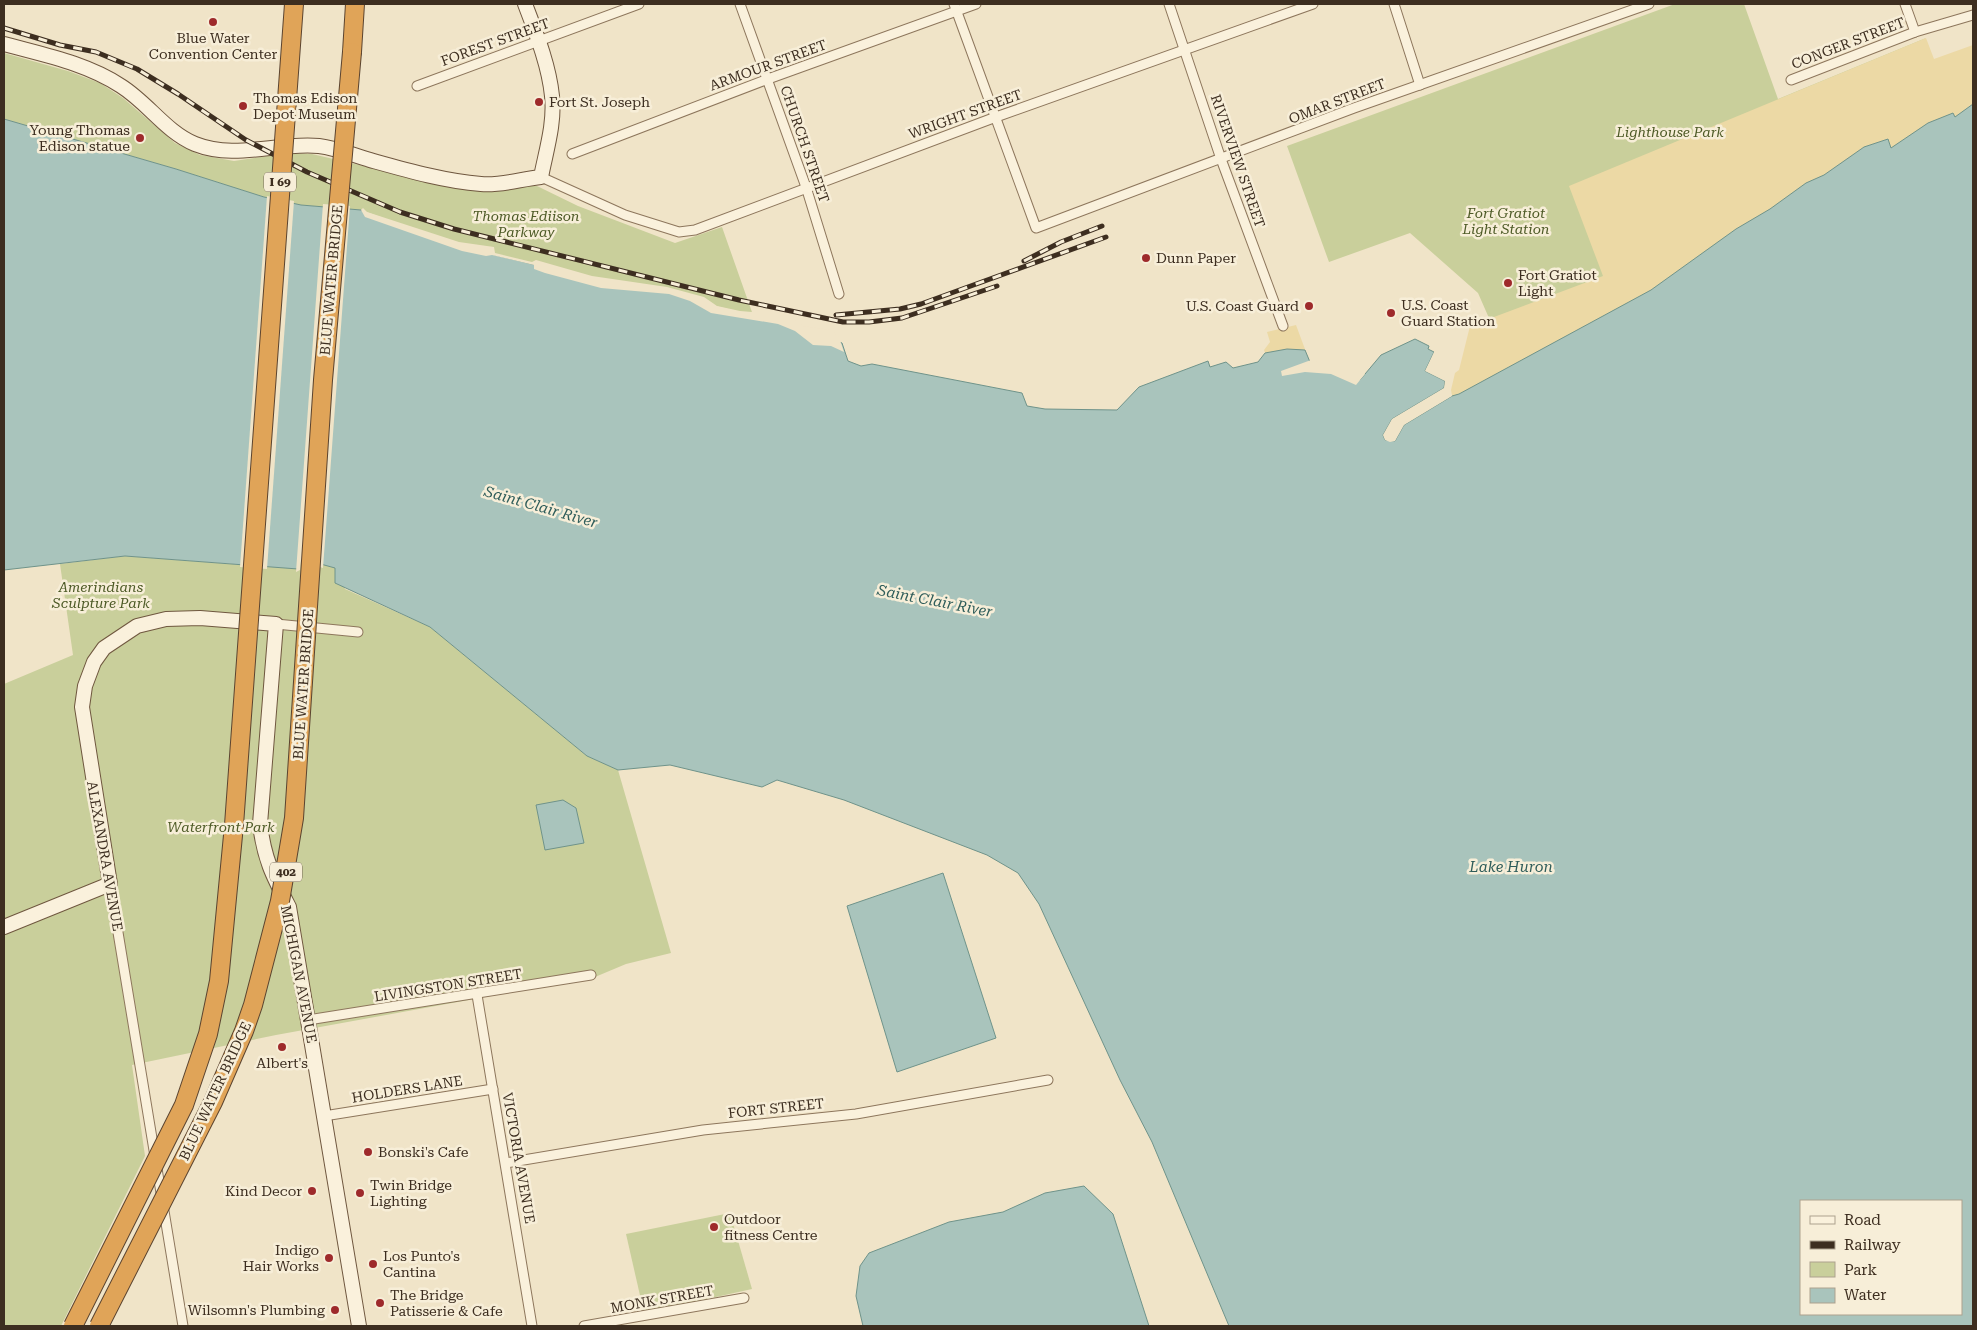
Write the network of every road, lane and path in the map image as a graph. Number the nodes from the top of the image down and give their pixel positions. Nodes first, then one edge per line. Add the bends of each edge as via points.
1 (294, 4) edge
2 (355, 4) edge
3 (525, 4) edge
4 (639, 4) edge
5 (740, 4) edge
6 (976, 4) edge
7 (1169, 4) edge
8 (1313, 4) edge
9 (1394, 4) edge
10 (1649, 4) edge
11 (1905, 4) edge
12 (955, 7) edge
13 (1973, 14) edge
14 (1916, 32) junction
15 (537, 41) junction
16 (4, 44) edge
17 (1186, 51) junction
18 (768, 79) junction
19 (1790, 80) dead end
20 (1420, 84) junction
21 (417, 86) dead end
22 (996, 117) junction
23 (572, 154) dead end
24 (1221, 159) junction
25 (541, 177) junction
26 (806, 187) junction
27 (839, 294) dead end
28 (1284, 326) dead end
29 (276, 624) junction
30 (358, 632) dead end
31 (110, 884) junction
32 (4, 927) edge
33 (591, 975) dead end
34 (477, 995) junction
35 (308, 1020) junction
36 (1048, 1080) dead end
37 (493, 1089) junction
38 (324, 1116) junction
39 (506, 1163) junction
40 (744, 1298) dead end
41 (73, 1326) edge
42 (99, 1326) edge
43 (183, 1326) edge
44 (359, 1326) edge
45 (532, 1326) edge
46 (584, 1326) edge

1 - 41 highway, BLUE WATER BRIDGE / I 69, bridge via 234,825 215,1008 184,1105
2 - 42 highway, BLUE WATER BRIDGE / 402, bridge via 323,380 294,818 280,901 253,1005 229,1066
3 - 15 street
4 - 15 street, FOREST STREET
5 - 18 street, CHURCH STREET
6 - 12 street, ARMOUR STREET
7 - 17 street, RIVERVIEW STREET
8 - 17 street, WRIGHT STREET
9 - 20 street
10 - 20 street, OMAR STREET
11 - 14 street
12 - 18 street, ARMOUR STREET
12 - 22 street
13 - 14 street, CONGER STREET
14 - 19 street, CONGER STREET
15 - 21 street, FOREST STREET
15 - 25 street via 552,97 552,126
16 - 25 street via 103,75 143,103 174,132 207,148 232,151 293,145 323,146 460,182 483,184
17 - 22 street, WRIGHT STREET
17 - 24 street, RIVERVIEW STREET
18 - 23 street, ARMOUR STREET
18 - 26 street, CHURCH STREET
20 - 24 street, OMAR STREET
22 - 24 street, OMAR STREET via 1036,228
22 - 26 street, WRIGHT STREET
24 - 28 street, RIVERVIEW STREET
25 - 26 street, WRIGHT STREET via 625,215 680,232
26 - 27 street, CHURCH STREET
29 - 30 street, ALEXANDRA AVENUE
29 - 31 street, ALEXANDRA AVENUE via 200,618 166,619 137,626 104,648 94,662 82,707 90,774
29 - 35 street, MICHIGAN AVENUE via 260,824 266,859 289,907
31 - 32 street
31 - 43 street, ALEXANDRA AVENUE
33 - 34 street, LIVINGSTON STREET
34 - 35 street, LIVINGSTON STREET
34 - 37 street, VICTORIA AVENUE
35 - 38 street, MICHIGAN AVENUE
36 - 39 street, FORT STREET via 856,1114 703,1130
37 - 38 street, HOLDERS LANE
37 - 39 street, VICTORIA AVENUE
38 - 44 street, MICHIGAN AVENUE
39 - 45 street, VICTORIA AVENUE
40 - 46 street, MONK STREET

